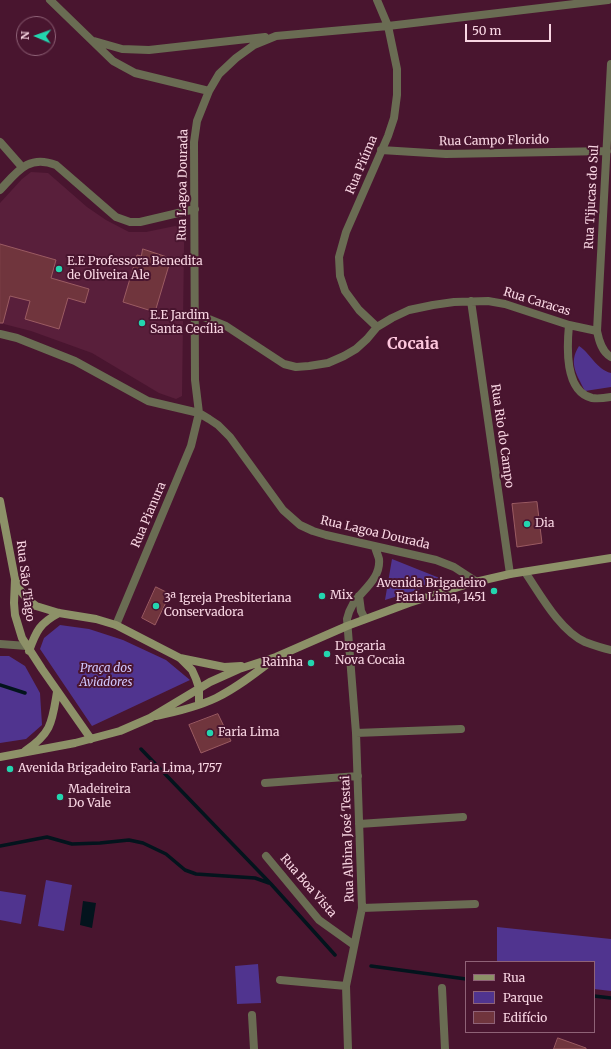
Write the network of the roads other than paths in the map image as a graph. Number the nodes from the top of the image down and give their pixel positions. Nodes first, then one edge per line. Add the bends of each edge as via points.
1 (50, 0) edge
2 (377, 0) edge
3 (608, 0) edge
4 (388, 26) junction
5 (276, 36) junction
6 (93, 41) junction
7 (611, 64) edge
8 (209, 91) junction
9 (0, 142) edge
10 (381, 150) junction
11 (607, 151) junction
12 (22, 167) junction
13 (0, 190) edge
14 (195, 209) junction
15 (607, 218) edge
16 (471, 302) junction
17 (194, 313) junction
18 (569, 325) junction
19 (377, 327) junction
20 (597, 331) junction
21 (0, 334) edge
22 (611, 357) edge
23 (611, 397) edge
24 (199, 413) junction
25 (0, 501) edge
26 (4, 537) edge
27 (375, 547) junction
28 (611, 558) edge
29 (525, 572) junction
30 (510, 574) junction
31 (14, 579) junction
32 (477, 582) junction
33 (359, 596) junction
34 (59, 613) junction
35 (365, 620) junction
36 (116, 625) junction
37 (347, 626) junction
38 (0, 644) edge
39 (28, 648) junction
40 (611, 650) edge
41 (276, 657) junction
42 (180, 658) junction
43 (250, 666) junction
44 (199, 688) junction
45 (57, 692) junction
46 (199, 704) junction
47 (150, 718) junction
48 (461, 729) dead end
49 (356, 733) junction
50 (91, 739) junction
51 (21, 754) junction
52 (0, 757) edge
53 (358, 776) junction
54 (265, 784) dead end
55 (462, 817) dead end
56 (359, 824) junction
57 (266, 856) dead end
58 (475, 904) dead end
59 (362, 908) junction
60 (354, 945) junction
61 (280, 980) dead end
62 (346, 986) junction
63 (442, 988) dead end
64 (252, 1015) dead end
65 (254, 1049) edge
66 (348, 1049) edge
67 (445, 1049) edge

1 - 6 street
2 - 4 street, Rua Piúma
3 - 4 street, Rua Lagoa Dourada
4 - 5 street, Rua Lagoa Dourada
4 - 10 street, Rua Piúma via 397,69 397,95 394,118
5 - 6 street via 149,50 122,49
5 - 8 street, Rua Lagoa Dourada via 254,45 236,58 219,74
6 - 8 street via 113,61 135,73
7 - 11 street, Rua Tijucas do Sul
8 - 14 street, Rua Lagoa Dourada via 196,121
9 - 12 street
10 - 11 street, Rua Campo Florido via 446,154
10 - 19 street, Rua Piúma via 346,232 339,257 340,276 345,291 359,310
11 - 15 street, Rua Tijucas do Sul
12 - 13 street
12 - 14 street via 31,163 46,162 56,165 116,217 130,222
14 - 17 street, Rua Lagoa Dourada
15 - 20 street, Rua Tijucas do Sul
16 - 18 street, Rua Caracas via 505,304
16 - 19 street, Rua Caracas via 454,302 409,310
16 - 30 street, Rua Rio do Campo
17 - 19 street, Rua Caracas via 226,326 284,364 296,367 328,363 344,356 367,339
17 - 24 street, Rua Lagoa Dourada via 195,380
18 - 20 street, Rua Caracas
18 - 23 street via 569,368 574,383 587,396
20 - 22 street via 603,349
21 - 24 street via 75,361 148,402
24 - 27 street, Rua Lagoa Dourada via 218,425 230,437 278,504 300,525 326,535
24 - 36 street, Rua Pianura via 191,446
25 - 26 main road, Rua São Tiago
26 - 31 main road, Rua São Tiago
27 - 32 street, Rua Lagoa Dourada via 436,560 454,567
27 - 33 street via 379,560 378,569 370,585
28 - 29 main road
29 - 30 main road
29 - 40 street via 570,632 584,641
30 - 32 main road
31 - 34 main road via 27,599 36,606
31 - 39 main road, Rua São Tiago via 15,615
32 - 35 main road via 408,603
33 - 35 street
33 - 37 street via 349,611
34 - 36 main road
34 - 39 main road via 39,627
35 - 37 main road
36 - 42 main road
37 - 41 main road
37 - 49 street, Rua Albina José Testai
38 - 39 street
39 - 45 main road, Rua São Tiago
41 - 43 main road
41 - 46 main road via 245,681
42 - 43 main road via 224,667
42 - 44 main road via 192,670
43 - 44 main road
44 - 46 main road
44 - 47 main road
45 - 50 main road, Rua São Tiago
45 - 51 main road via 53,717 47,732 38,743
46 - 47 main road via 182,711
47 - 50 main road
48 - 49 street
49 - 53 street, Rua Albina José Testai
50 - 51 main road
51 - 52 main road
53 - 54 street
53 - 56 street, Rua Albina José Testai
55 - 56 street
56 - 59 street, Rua Albina José Testai
57 - 60 street, Rua Boa Vista via 319,920
58 - 59 street
59 - 60 street, Rua Albina José Testai
60 - 62 street, Rua Albina José Testai
61 - 62 street
62 - 66 street, Rua Albina José Testai
63 - 67 street
64 - 65 street

